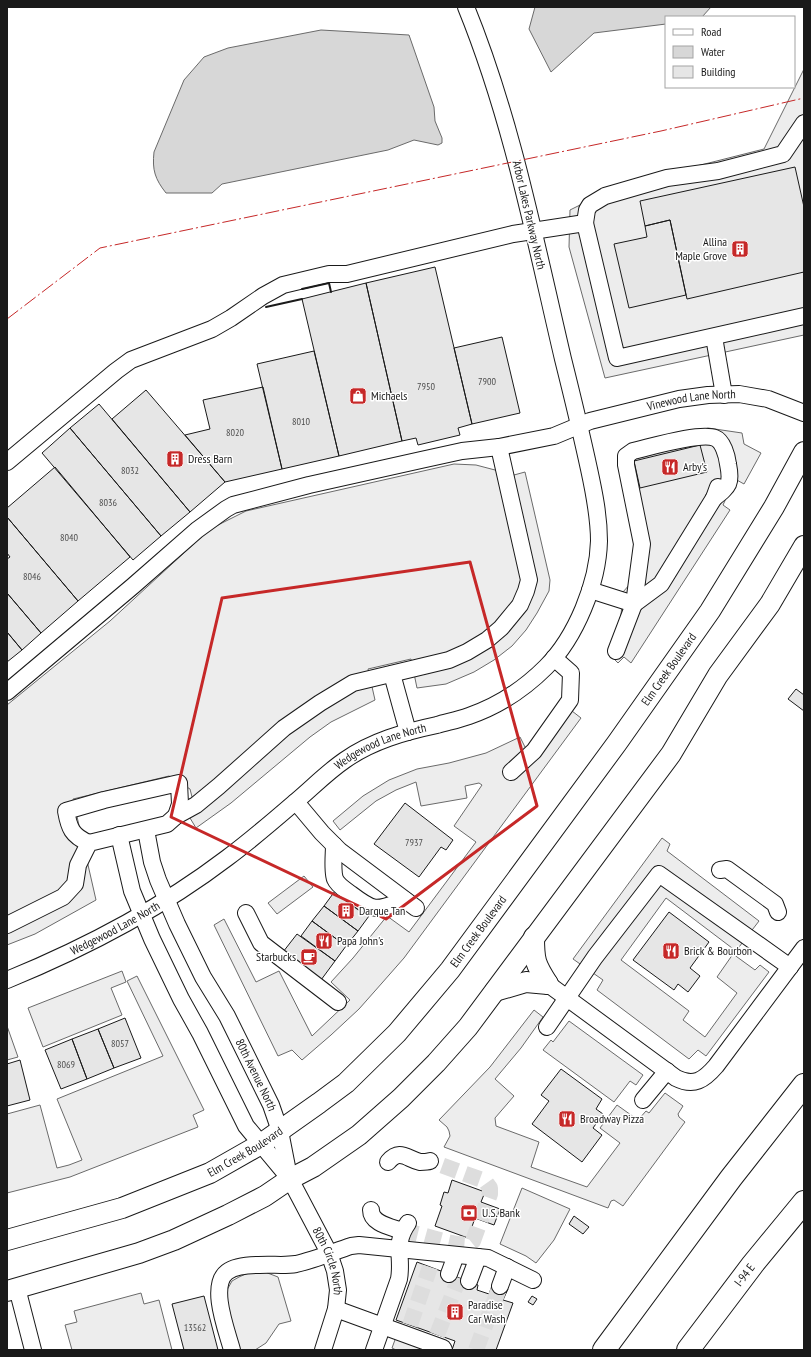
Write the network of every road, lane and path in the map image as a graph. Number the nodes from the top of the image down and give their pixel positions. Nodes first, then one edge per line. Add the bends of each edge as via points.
1 (466, 7) edge
2 (804, 123) edge
3 (585, 223) junction
4 (533, 231) junction
5 (804, 316) edge
6 (714, 337) junction
7 (724, 395) junction
8 (804, 413) edge
9 (580, 426) junction
10 (499, 447) junction
11 (804, 452) edge
12 (7, 462) edge
13 (804, 546) edge
14 (590, 590) junction
15 (634, 604) junction
16 (616, 651) dead end
17 (554, 658) junction
18 (392, 674) junction
19 (7, 692) edge
20 (408, 732) junction
21 (511, 772) dead end
22 (296, 802) junction
23 (176, 816) junction
24 (146, 830) junction
25 (119, 835) junction
26 (89, 843) junction
27 (334, 845) junction
28 (720, 870) dead end
29 (166, 900) junction
30 (778, 912) dead end
31 (246, 913) dead end
32 (141, 915) junction
33 (7, 925) edge
34 (534, 937) junction
35 (804, 948) edge
36 (790, 967) junction
37 (7, 980) edge
38 (548, 984) junction
39 (495, 991) junction
40 (568, 999) junction
41 (338, 1002) dead end
42 (547, 1027) dead end
43 (667, 1071) junction
44 (804, 1085) edge
45 (643, 1100) dead end
46 (280, 1131) junction
47 (261, 1144) junction
48 (430, 1161) tunnel mouth
49 (388, 1162) dead end
50 (290, 1179) junction
51 (804, 1202) edge
52 (371, 1210) dead end
53 (7, 1240) edge
54 (398, 1250) junction
55 (329, 1253) junction
56 (507, 1267) junction
57 (533, 1280) dead end
58 (500, 1286) tunnel mouth
59 (12, 1290) edge
60 (336, 1309) junction
61 (383, 1325) junction
62 (428, 1338) edge
63 (33, 1350) edge
64 (232, 1350) edge
65 (323, 1350) edge
66 (374, 1350) edge
67 (604, 1350) edge
68 (688, 1350) edge

1 - 4 street, Arbor Lakes Parkway North via 511,140
2 - 3 street via 783,154 718,171 667,178 605,196 590,205
3 - 4 street
3 - 6 street via 617,358
4 - 9 street, Arbor Lakes Parkway North
4 - 12 street via 347,274 329,274 283,285 212,329 132,360
5 - 6 street
6 - 7 street
7 - 8 street, Vinewood Lane North via 738,394 768,399
7 - 9 street, Vinewood Lane North via 679,399 590,421
9 - 10 street, Vinewood Lane North via 554,436
9 - 14 street, Wedgewood Lane North via 597,507 598,556
10 - 18 street via 529,580 520,605 501,628 467,652 449,660
10 - 19 street, Vinewood Lane North via 462,451 309,485 233,505 198,530
11 - 46 main road, Elm Creek Boulevard via 774,507 710,611 617,743 450,970 397,1033 346,1083
13 - 34 main road via 770,604 718,675 671,754
14 - 15 street
14 - 17 street, Wedgewood Lane North via 573,631
15 - 15 street via 661,584 714,498 727,487 730,477 727,460 722,445 716,438 701,435 633,451 626,456 642,544
15 - 16 street
17 - 20 street, Wedgewood Lane North via 526,685 499,704 467,717
17 - 21 street via 571,673 570,700 534,751
18 - 20 street
18 - 23 street via 353,683 320,703 284,728 196,805
20 - 22 street, Wedgewood Lane North via 382,739 347,758
22 - 27 street
22 - 29 street, Wedgewood Lane North via 226,859
23 - 24 street via 167,824
23 - 26 street via 180,804 179,783 66,811 73,833
24 - 25 street
24 - 29 street, 80th Avenue North via 152,862
25 - 26 street
25 - 32 street via 132,891
26 - 33 street via 78,865 75,884 63,897
27 - 27 street via 410,904 371,908 340,886 334,875
28 - 30 street via 727,869 776,904
29 - 32 street, Wedgewood Lane North
29 - 46 street, 80th Avenue North via 203,977 234,1030
31 - 41 street via 261,943
32 - 37 street, Wedgewood Lane North via 68,953
32 - 47 street via 246,1126
34 - 38 main road via 536,964
34 - 39 main road
35 - 36 street
36 - 40 street via 659,874 595,957
36 - 43 street via 709,1074 693,1083 684,1082
38 - 39 main road via 526,982
38 - 40 street
39 - 50 main road via 468,1027 401,1098 359,1135 313,1167
40 - 42 street
40 - 43 street
43 - 45 street
44 - 67 highway via 731,1178
46 - 47 main road, Elm Creek Boulevard
46 - 50 street, 80th Avenue North
47 - 50 street
47 - 53 main road, Elm Creek Boulevard via 210,1173 122,1208
48 - 49 street via 420,1162 403,1155
50 - 55 street, 80th Circle North
50 - 59 main road via 228,1216 174,1240 139,1253
51 - 68 highway, I-94 E
52 - 54 street via 373,1219 379,1223 405,1227
54 - 55 street via 359,1245
54 - 56 street via 453,1265 488,1258
54 - 61 street via 401,1270
55 - 60 street, 80th Circle North via 338,1290
55 - 64 street via 296,1264 254,1265 227,1272 220,1280 218,1290
56 - 57 street
56 - 58 street
59 - 63 street
60 - 61 street
60 - 65 street, 80th Circle North
61 - 62 street
61 - 66 street

